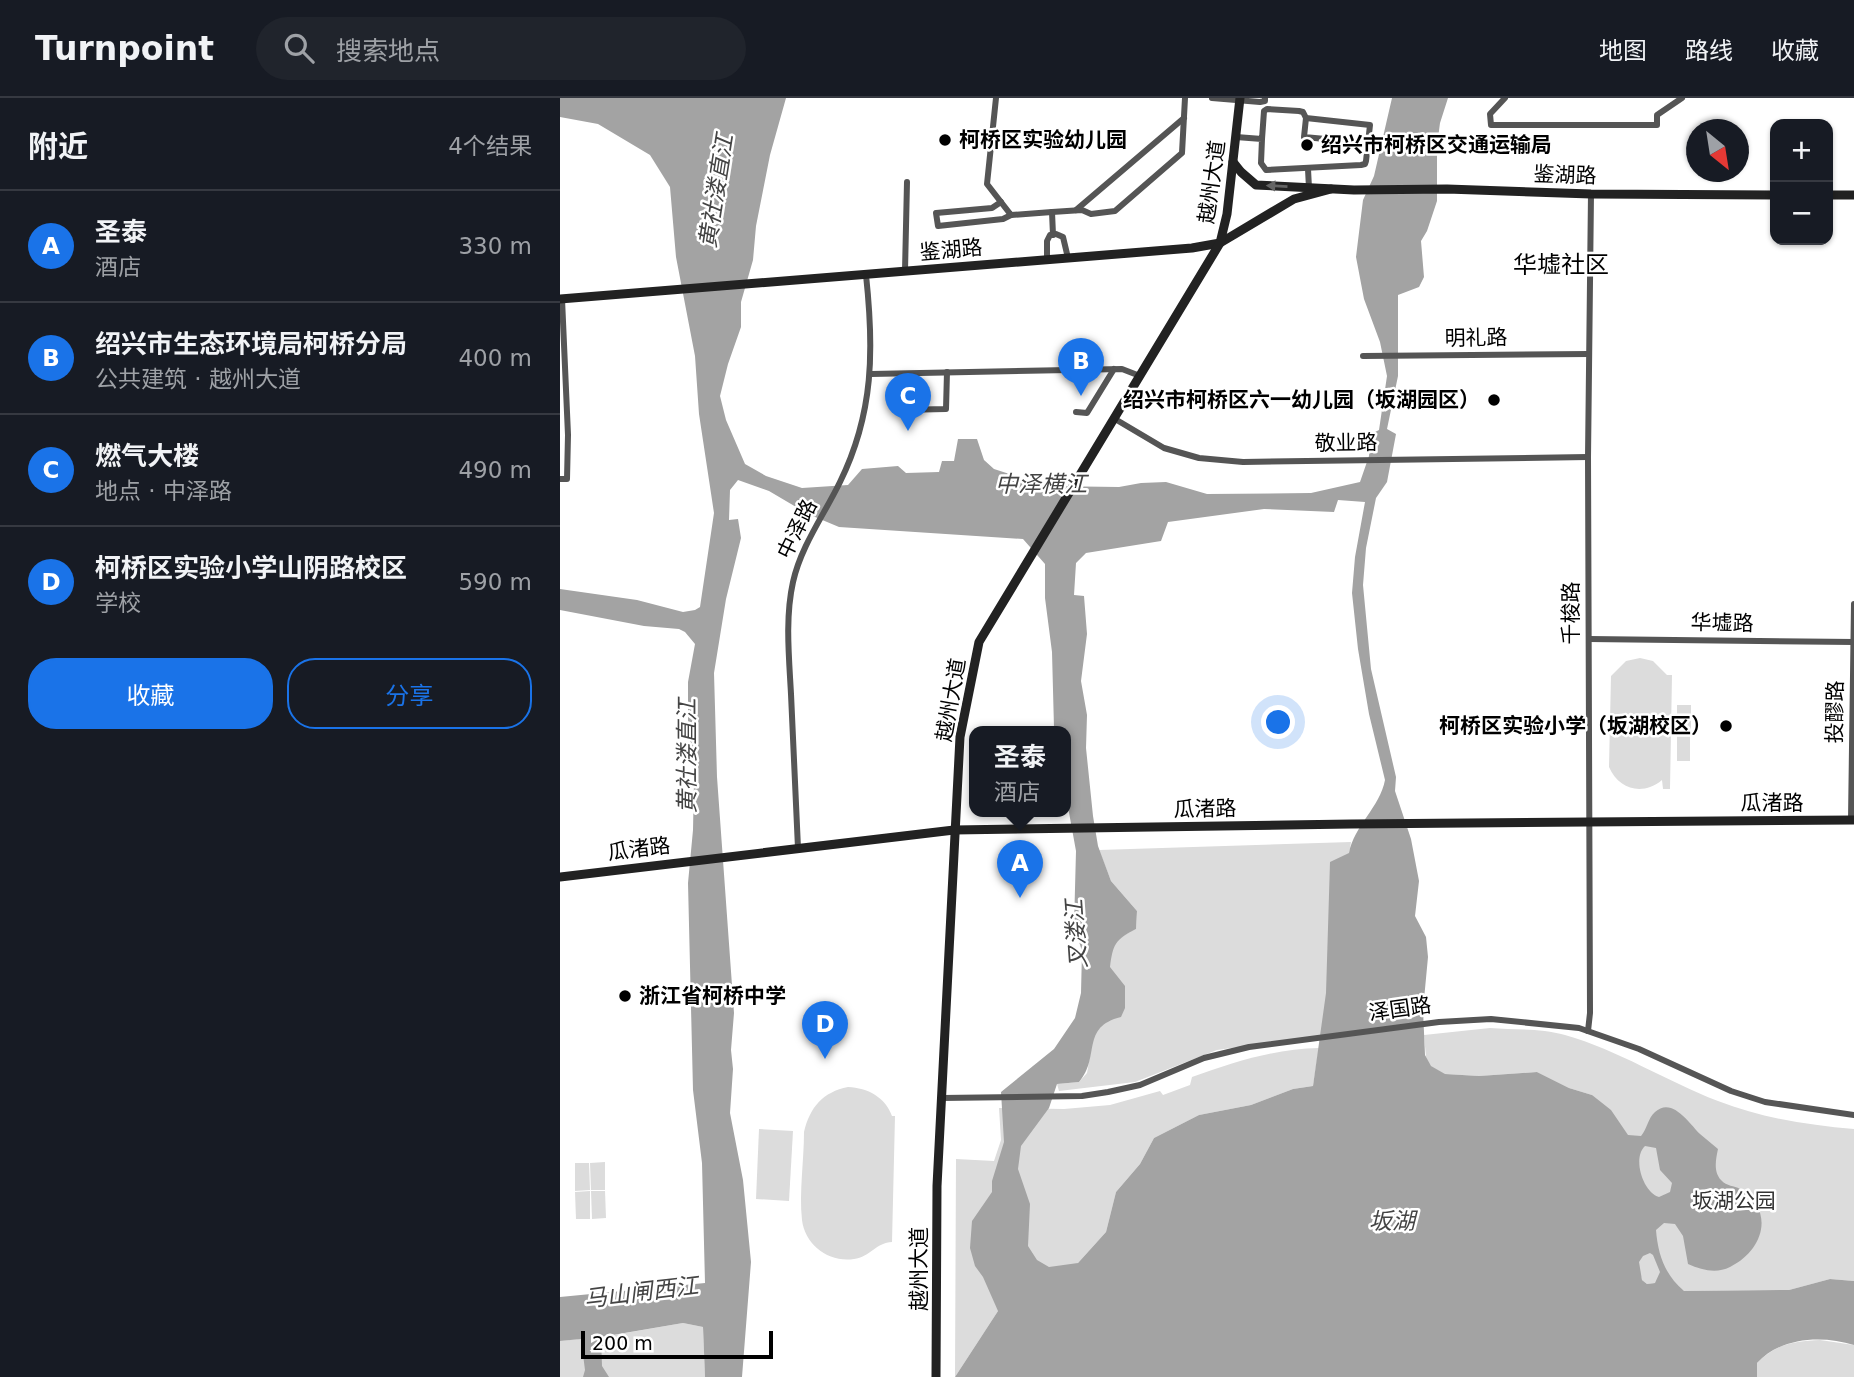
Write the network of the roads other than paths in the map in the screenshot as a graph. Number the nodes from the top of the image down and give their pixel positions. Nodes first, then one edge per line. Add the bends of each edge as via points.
1 (996, 98) edge
2 (1185, 98) edge
3 (1212, 98) edge
4 (1265, 98) edge
5 (1505, 98) edge
6 (1682, 98) edge
7 (1240, 99) edge
8 (1184, 118) junction
9 (1306, 118) junction
10 (1236, 137) junction
11 (1262, 139) junction
12 (1368, 143) junction
13 (1233, 162) junction
14 (1308, 169) junction
15 (907, 182) dead end
16 (1309, 188) junction
17 (1331, 189) junction
18 (1591, 194) junction
19 (1770, 195) edge
20 (1833, 195) edge
21 (1854, 195) edge
22 (1001, 202) junction
23 (1075, 211) junction
24 (1052, 212) junction
25 (1011, 215) junction
26 (1054, 235) junction
27 (1220, 243) junction
28 (1068, 258) junction
29 (1047, 260) junction
30 (905, 271) junction
31 (866, 275) junction
32 (561, 299) edge
33 (1589, 354) junction
34 (1363, 356) dead end
35 (1114, 369) junction
36 (947, 372) junction
37 (871, 374) junction
38 (1140, 376) junction
39 (899, 410) dead end
40 (1076, 412) dead end
41 (1115, 419) junction
42 (1588, 457) junction
43 (560, 479) edge
44 (1854, 604) edge
45 (1589, 639) junction
46 (1854, 642) edge
47 (1852, 820) edge
48 (1589, 821) junction
49 (954, 830) junction
50 (798, 848) junction
51 (560, 877) edge
52 (1588, 1031) junction
53 (942, 1098) junction
54 (1854, 1115) edge
55 (936, 1377) edge

1 - 22 street via 987,184
2 - 8 street
3 - 7 street
4 - 7 street via 1265,102
5 - 6 street via 1490,114 1491,125 1657,125 1657,115
7 - 10 street, 越州大道
8 - 23 street
8 - 23 street via 1182,153 1115,211
9 - 11 street via 1299,111 1267,109
9 - 12 street via 1370,125
9 - 12 street via 1304,136
10 - 11 street
10 - 13 street, 越州大道
11 - 14 street via 1262,167
12 - 14 street via 1365,164
16 -> 13 street, 鉴湖路 via 1256,185
13 - 27 street, 越州大道
14 - 16 street
15 - 30 street
16 - 17 street, 鉴湖路
17 - 18 street, 鉴湖路
17 - 27 street, 鉴湖路 via 1294,199
18 - 19 street, 鉴湖路
18 - 33 street, 千梭路
20 - 21 street
22 - 25 street
22 - 25 street via 992,208 936,213 938,226
23 - 24 street
24 - 25 street
24 - 26 street
26 - 28 street via 1063,237
26 - 29 street via 1047,242
27 - 28 street, 鉴湖路
27 - 38 street, 越州大道
28 - 29 street, 鉴湖路
29 - 30 street, 鉴湖路
30 - 31 street, 鉴湖路
31 - 32 street, 鉴湖路
31 - 37 street, 中泽路
32 - 43 street via 568,435 567,480
33 - 34 street, 明礼路
33 - 42 street, 千梭路
35 - 36 street
35 - 38 street
35 - 40 street via 1087,412
36 - 37 street
36 - 39 street via 946,408
37 - 50 street, 中泽路 via 859,435 801,555 790,601
38 - 41 street, 越州大道
41 - 42 street, 敬业路 via 1164,448 1199,458 1242,462
41 - 49 street, 越州大道 via 979,642 960,737
42 - 45 street, 千梭路
44 - 46 street, 投醪路
45 - 46 street, 华墟路
45 - 48 street, 千梭路
46 - 47 street, 投醪路
47 - 48 street, 瓜渚路
48 - 49 street, 瓜渚路
48 - 52 street, 千梭路
49 - 50 street, 瓜渚路
49 - 53 street, 越州大道
50 - 51 street, 瓜渚路
52 - 53 street, 泽国路 via 1516,1020 1439,1021 1249,1047 1204,1058 1140,1085 1094,1094
52 - 54 street, 泽国路 via 1765,1102
53 - 55 street, 越州大道

